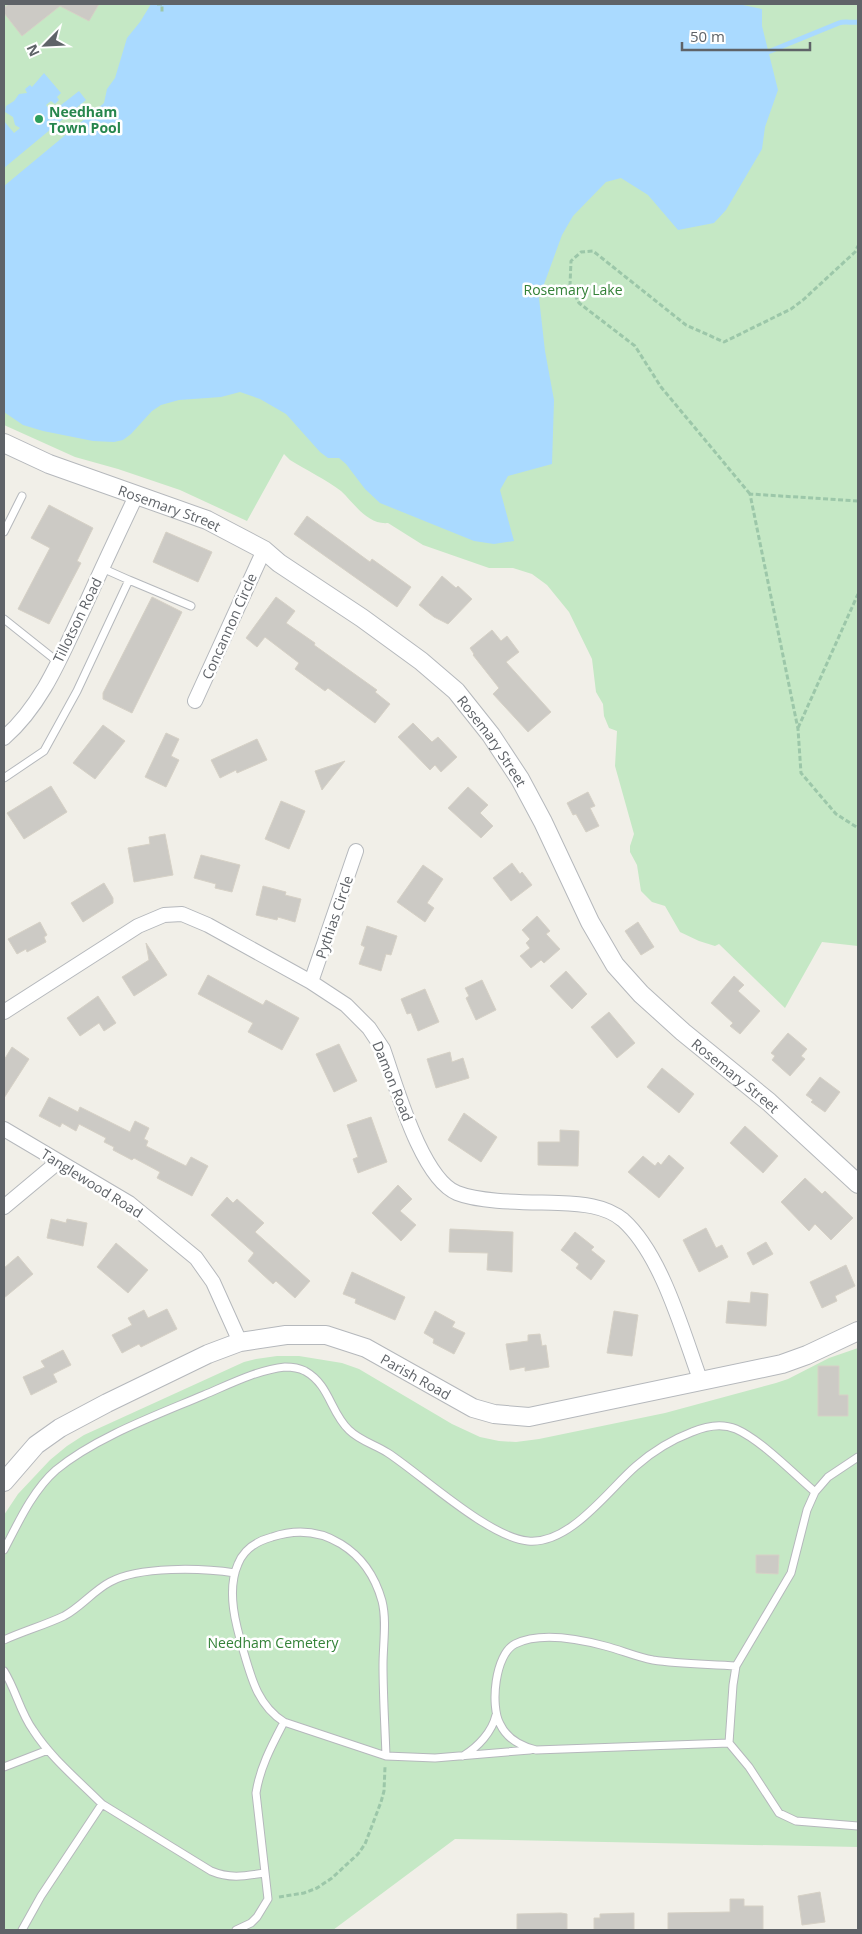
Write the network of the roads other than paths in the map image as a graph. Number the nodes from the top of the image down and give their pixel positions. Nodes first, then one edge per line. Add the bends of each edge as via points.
1 (4, 443) edge
2 (137, 494) junction
3 (22, 496) dead end
4 (4, 532) edge
5 (264, 550) junction
6 (102, 568) junction
7 (129, 580) junction
8 (191, 606) dead end
9 (4, 619) edge
10 (58, 662) junction
11 (195, 702) dead end
12 (4, 738) edge
13 (4, 778) edge
14 (356, 851) dead end
15 (311, 982) junction
16 (4, 1012) edge
17 (4, 1129) edge
18 (58, 1162) junction
19 (858, 1184) edge
20 (4, 1207) edge
21 (858, 1331) edge
22 (240, 1342) junction
23 (701, 1382) junction
24 (858, 1457) edge
25 (4, 1482) edge
26 (815, 1492) junction
27 (4, 1550) edge
28 (235, 1573) junction
29 (4, 1640) edge
30 (736, 1666) junction
31 (4, 1671) edge
32 (496, 1707) junction
33 (284, 1722) junction
34 (729, 1743) junction
35 (48, 1750) junction
36 (536, 1750) junction
37 (386, 1756) junction
38 (461, 1757) junction
39 (4, 1767) edge
40 (102, 1804) junction
41 (858, 1826) edge
42 (264, 1873) junction
43 (22, 1930) edge
44 (236, 1930) edge

1 - 2 street, Rosemary Street via 50,464
2 - 5 street, Rosemary Street via 207,520
2 - 6 street, Tillotson Road
3 - 4 lane
5 - 11 street, Concannon Circle
5 - 19 street, Rosemary Street via 421,661 456,691 520,779 590,922 615,965 676,1026 769,1102
6 - 7 lane
6 - 10 street, Tillotson Road
7 - 8 lane
7 - 13 lane via 77,691 44,751
9 - 10 lane
10 - 12 street, Tillotson Road via 38,701
14 - 15 street, Pythias Circle
15 - 16 street, Damon Road via 208,925 182,914 164,915 138,926
15 - 23 street, Damon Road via 346,1005 377,1038 424,1157 439,1180 450,1189 469,1197 584,1204 612,1213 628,1226 639,1238 669,1295
17 - 18 street, Tanglewood Road
18 - 20 street
18 - 22 street, Tanglewood Road via 129,1203 196,1258 213,1282
21 - 23 street, Parish Road via 782,1364
22 - 23 street, Parish Road via 286,1335 326,1335 366,1348 473,1408 494,1414 529,1417
22 - 25 street, Parish Road via 208,1354 60,1428 36,1445
24 - 26 lane via 828,1477
26 - 27 lane via 751,1438 734,1428 710,1426 674,1440 650,1455 578,1523 549,1537 526,1541 493,1528 387,1452 350,1431 316,1380 302,1369 287,1367 245,1378 152,1417 70,1460 42,1485
26 - 30 lane via 807,1510 791,1573
28 - 29 lane via 182,1570 127,1575 109,1582 66,1615
28 - 33 lane via 234,1611 254,1688 265,1707
28 - 37 lane via 240,1559 261,1540 303,1532 331,1538 346,1547 364,1566 378,1589 384,1617
30 - 32 lane via 654,1660 582,1641 528,1639 514,1644 503,1655
30 - 34 lane
31 - 35 lane via 31,1728
32 - 36 lane via 504,1731 523,1747
32 - 38 lane via 490,1729 474,1748
33 - 37 lane
33 - 42 lane via 264,1761 256,1793
34 - 36 lane
34 - 41 lane via 779,1813 796,1821
35 - 39 lane
35 - 40 lane
36 - 38 lane
37 - 38 lane
40 - 42 lane via 212,1871 239,1877
40 - 43 lane
42 - 44 lane via 268,1899 251,1923

